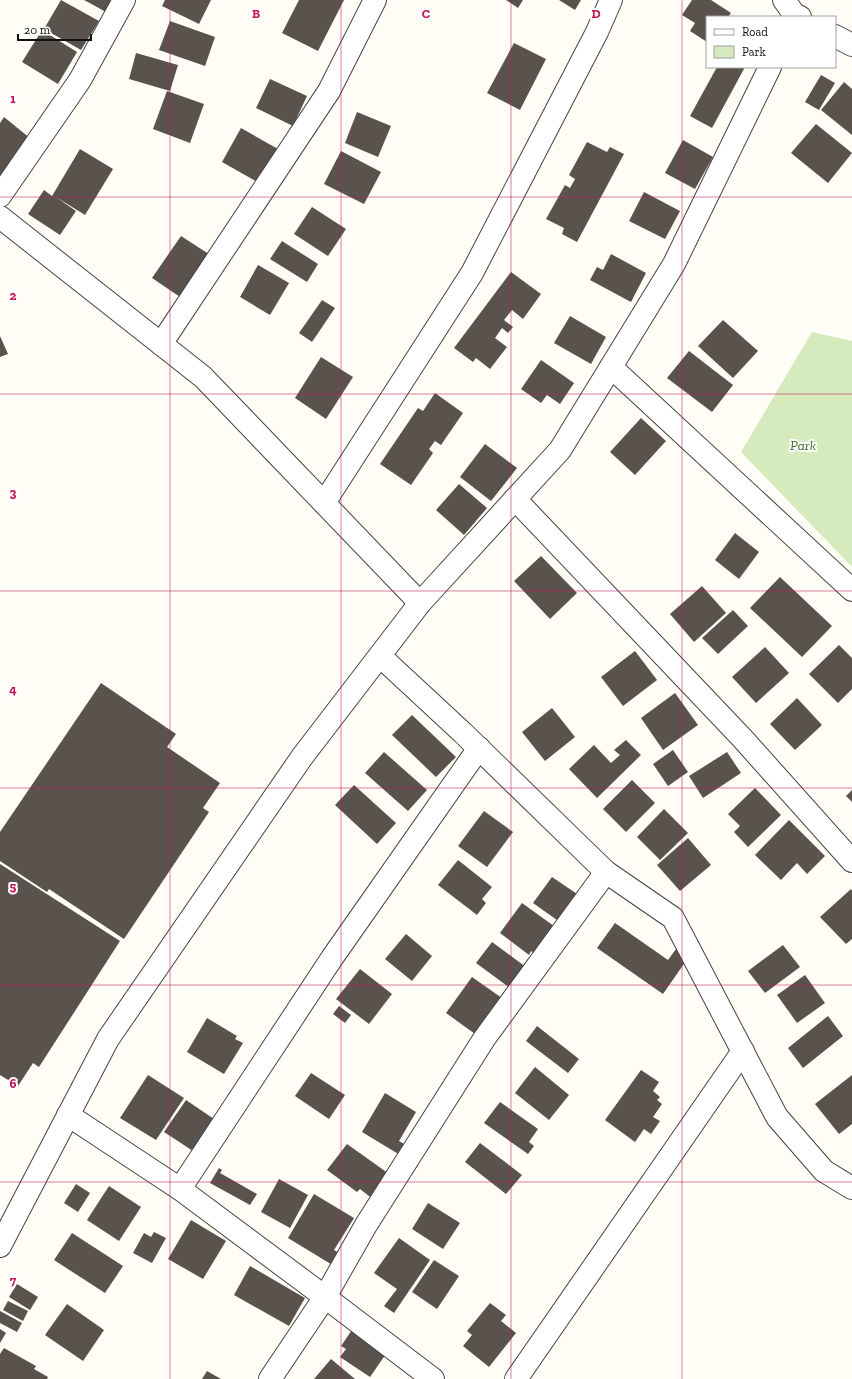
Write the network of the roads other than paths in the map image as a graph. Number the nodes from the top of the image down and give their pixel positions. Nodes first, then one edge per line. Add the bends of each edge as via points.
1 (124, 0) edge
2 (375, 0) edge
3 (611, 0) edge
4 (836, 37) edge
5 (852, 45) edge
6 (770, 68) edge
7 (0, 196) edge
8 (0, 217) edge
9 (161, 344) junction
10 (611, 367) junction
11 (515, 499) junction
12 (324, 503) junction
13 (852, 590) edge
14 (420, 603) junction
15 (380, 656) junction
16 (479, 748) junction
17 (852, 861) edge
18 (606, 872) junction
19 (743, 1051) junction
20 (68, 1116) junction
21 (852, 1188) edge
22 (180, 1189) junction
23 (0, 1246) edge
24 (325, 1297) junction
25 (270, 1379) edge
26 (433, 1379) edge
27 (516, 1379) edge

1 - 7 street via 80,80
2 - 9 street via 329,91
3 - 12 street via 597,32 472,273
4 - 5 street
6 - 10 street via 674,264
8 - 9 street
9 - 12 street via 202,377
10 - 11 street via 560,450
10 - 13 street
11 - 14 street
11 - 17 street via 743,739
12 - 14 street
14 - 15 street
15 - 16 street
15 - 20 street via 302,757 108,1039
16 - 18 street
16 - 22 street via 332,958
18 - 19 street via 673,918
18 - 24 street via 484,1039 366,1225
19 - 21 street via 777,1117 824,1170
19 - 27 street
20 - 22 street
20 - 23 street
22 - 24 street
24 - 25 street
24 - 26 street

